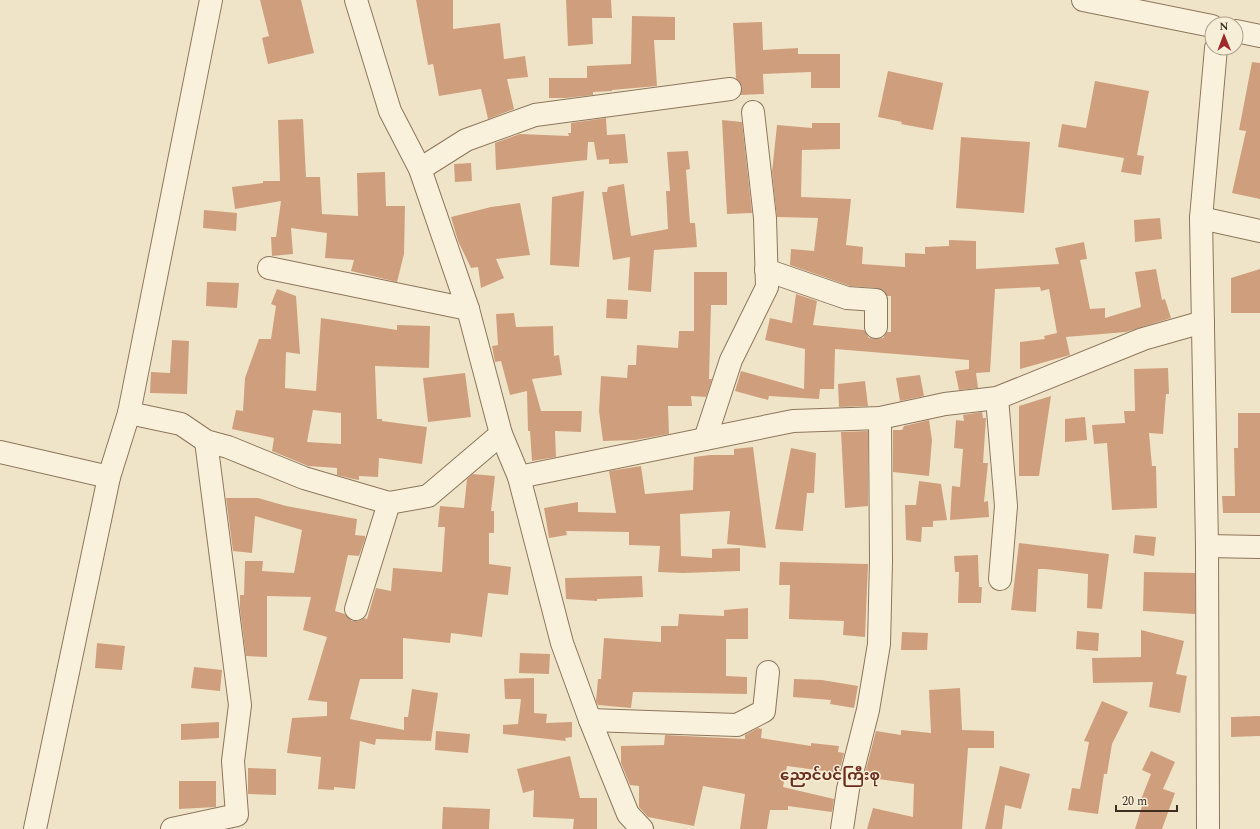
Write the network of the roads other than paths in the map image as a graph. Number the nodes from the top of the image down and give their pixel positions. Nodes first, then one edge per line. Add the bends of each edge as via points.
1 (212, 0) edge
2 (356, 0) edge
3 (1083, 0) edge
4 (1204, 24) edge
5 (1244, 33) edge
6 (1260, 36) edge
7 (1215, 56) edge
8 (730, 89) dead end
9 (753, 112) dead end
10 (420, 169) junction
11 (1201, 218) junction
12 (1260, 231) edge
13 (269, 268) dead end
14 (766, 270) junction
15 (468, 309) junction
16 (1203, 322) junction
17 (876, 327) dead end
18 (996, 398) junction
19 (129, 413) junction
20 (880, 418) junction
21 (502, 434) junction
22 (704, 439) junction
23 (206, 441) junction
24 (0, 452) edge
25 (110, 477) junction
26 (519, 477) junction
27 (389, 503) junction
28 (1207, 546) junction
29 (1260, 547) edge
30 (1000, 579) dead end
31 (356, 609) dead end
32 (768, 672) dead end
33 (590, 720) junction
34 (35, 829) edge
35 (172, 829) edge
36 (642, 829) edge
37 (842, 829) edge
38 (1208, 829) edge

1 - 19 street
2 - 10 street via 390,111
3 - 4 street
5 - 6 street
7 - 11 street
8 - 10 street via 535,115 466,140
9 - 14 street via 765,218
10 - 15 street
11 - 12 street
11 - 16 street
13 - 15 street
14 - 17 street via 847,298 876,300
14 - 22 street via 767,286 731,360
15 - 21 street
16 - 18 street via 1143,339
16 - 28 street
18 - 20 street via 945,404
18 - 30 street via 1006,506
19 - 23 street via 181,424
19 - 25 street
20 - 22 street via 793,421
20 - 37 street via 879,644 868,710 848,789
21 - 26 street
21 - 27 street via 428,496
22 - 26 street
23 - 27 street via 228,447 304,478
23 - 35 street via 240,706 233,761 237,814
24 - 25 street
25 - 34 street
26 - 33 street via 562,643
27 - 31 street
28 - 29 street
28 - 38 street
32 - 33 street via 764,711 737,724
33 - 36 street via 628,814

